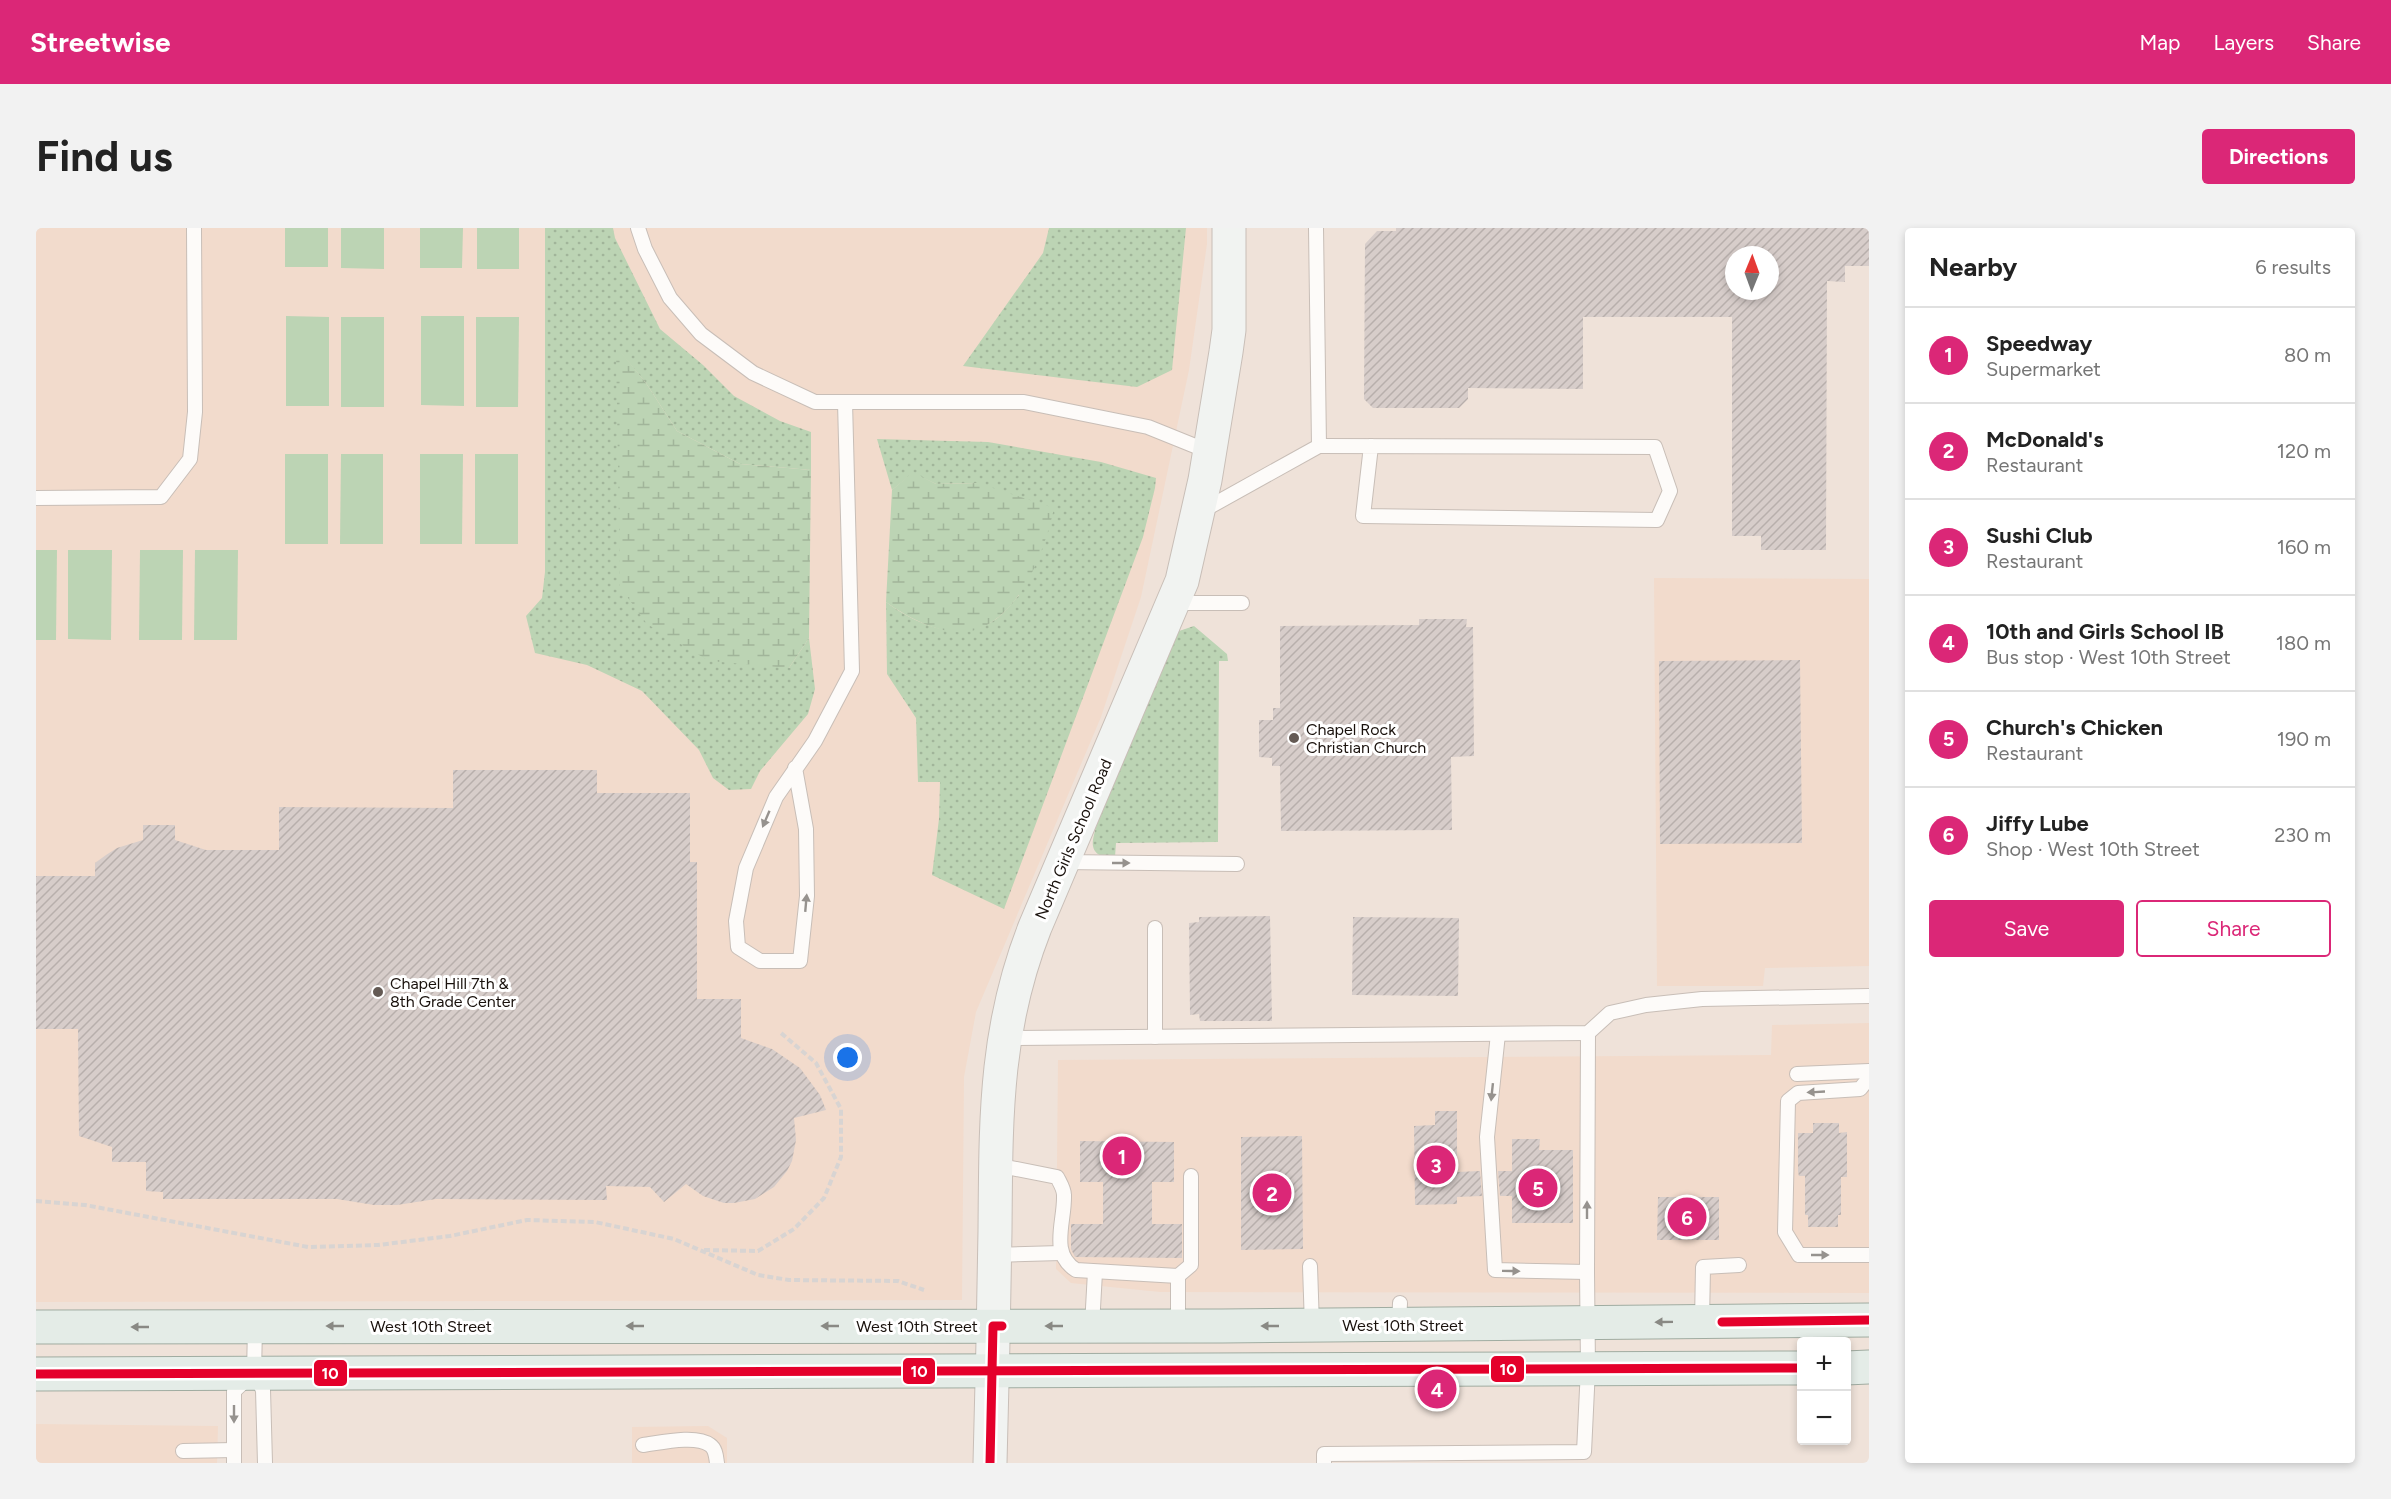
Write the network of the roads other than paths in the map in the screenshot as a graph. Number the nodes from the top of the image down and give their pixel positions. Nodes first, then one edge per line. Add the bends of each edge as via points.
1 (194, 228) edge
2 (638, 228) edge
3 (1229, 228) edge
4 (1316, 228) edge
5 (845, 402) junction
6 (1319, 446) junction
7 (1371, 446) junction
8 (1210, 452) junction
9 (36, 498) edge
10 (1198, 513) junction
11 (1174, 603) junction
12 (1242, 603) dead end
13 (795, 768) junction
14 (1062, 862) junction
15 (1237, 864) dead end
16 (1155, 928) dead end
17 (1869, 996) edge
18 (1588, 1033) junction
19 (1498, 1034) junction
20 (1155, 1037) junction
21 (1003, 1038) junction
22 (1869, 1071) edge
23 (1797, 1074) dead end
24 (1869, 1078) edge
25 (996, 1165) junction
26 (1191, 1176) dead end
27 (1061, 1253) junction
28 (994, 1255) junction
29 (1869, 1255) edge
30 (1739, 1265) dead end
31 (1310, 1266) dead end
32 (1095, 1272) junction
33 (1587, 1272) junction
34 (1178, 1276) junction
35 (1869, 1320) edge
36 (1702, 1322) junction
37 (1587, 1323) junction
38 (993, 1326) junction
39 (1092, 1326) junction
40 (1178, 1326) junction
41 (1312, 1326) junction
42 (36, 1327) edge
43 (255, 1327) junction
44 (1869, 1367) edge
45 (1588, 1368) junction
46 (1797, 1368) edge
47 (1851, 1368) edge
48 (993, 1370) junction
49 (254, 1373) junction
50 (36, 1374) edge
51 (643, 1445) dead end
52 (183, 1451) dead end
53 (234, 1456) edge
54 (1556, 1458) edge
55 (265, 1463) edge
56 (717, 1463) edge
57 (990, 1463) edge
58 (1324, 1463) edge

1 - 9 lane via 195,411 190,459 160,497
2 - 5 lane via 670,298 701,333 763,378 815,402
3 - 8 main road, North Girls School Road via 1229,330
4 - 6 lane
5 - 8 lane via 1024,402 1148,427
5 - 13 lane via 852,671 815,741
6 - 7 lane
6 - 10 lane
7 - 7 lane via 1655,447 1670,491 1657,520 1363,516
8 - 10 main road, North Girls School Road
10 - 11 main road, North Girls School Road
11 - 12 lane
11 - 14 main road, North Girls School Road
13 -> 13 lane via 776,797 746,868 736,921 738,947 760,961 800,961 807,896 806,829
14 -> 15 lane
14 - 21 main road, North Girls School Road via 1022,960
16 - 20 lane
17 - 18 lane via 1702,999 1646,1005 1610,1014
18 - 19 lane
33 -> 18 lane
19 - 20 lane
19 -> 33 lane via 1487,1137 1495,1270
20 - 21 lane
21 - 25 main road, North Girls School Road
22 - 23 lane
24 -> 29 lane via 1860,1089 1798,1093 1788,1101 1785,1232 1800,1255
25 - 27 lane via 1057,1177 1064,1192
25 - 28 main road, North Girls School Road
26 - 34 lane via 1191,1264
27 - 28 lane
27 - 32 lane via 1076,1270
28 - 38 main road, North Girls School Road
30 - 36 lane via 1703,1267
31 - 41 lane
32 - 34 lane
32 - 39 lane
33 - 37 lane
34 - 40 lane
35 - 36 main road, West 10th Street
36 -> 37 main road, West 10th Street
37 - 41 main road, West 10th Street via 1399,1314
37 - 45 lane
39 -> 38 main road, West 10th Street
38 -> 43 main road, West 10th Street
38 - 48 main road, North Girls School Road
39 - 40 main road, West 10th Street
41 -> 40 main road, West 10th Street
43 -> 42 main road, West 10th Street
43 - 49 lane
44 - 47 main road
45 - 46 main road
45 - 48 main road
45 - 54 lane via 1584,1452
48 - 49 main road
48 - 57 main road, North Girls School Road
49 - 50 main road
49 -> 53 lane via 234,1391
49 - 55 lane via 263,1390
51 - 56 lane via 701,1441 712,1446
52 - 53 lane
54 - 58 lane via 1324,1454

